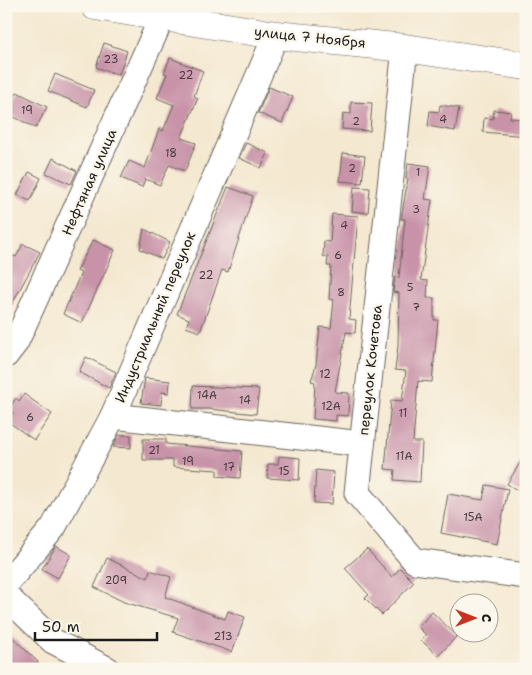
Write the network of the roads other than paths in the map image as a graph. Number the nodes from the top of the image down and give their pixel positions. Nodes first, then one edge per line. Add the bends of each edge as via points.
1 (94, 6) edge
2 (165, 12) edge
3 (276, 34) junction
4 (405, 48) junction
5 (526, 66) edge
6 (6, 355) edge
7 (113, 416) junction
8 (362, 444) junction
9 (526, 576) edge
10 (6, 584) edge
11 (6, 596) edge
12 (107, 669) edge

1 - 2 main road, улица 7 Ноября
2 - 3 main road, улица 7 Ноября
2 - 6 street, Нефтяная улица via 16,342
3 - 4 main road, улица 7 Ноября
3 - 7 street, Индустриальный переулок
4 - 5 main road, улица 7 Ноября
4 - 8 street, переулок Кочетова
7 - 8 street
7 - 10 street, Индустриальный переулок via 53,528
8 - 9 street, переулок Кочетова via 357,493 414,561
11 - 12 street via 53,641

